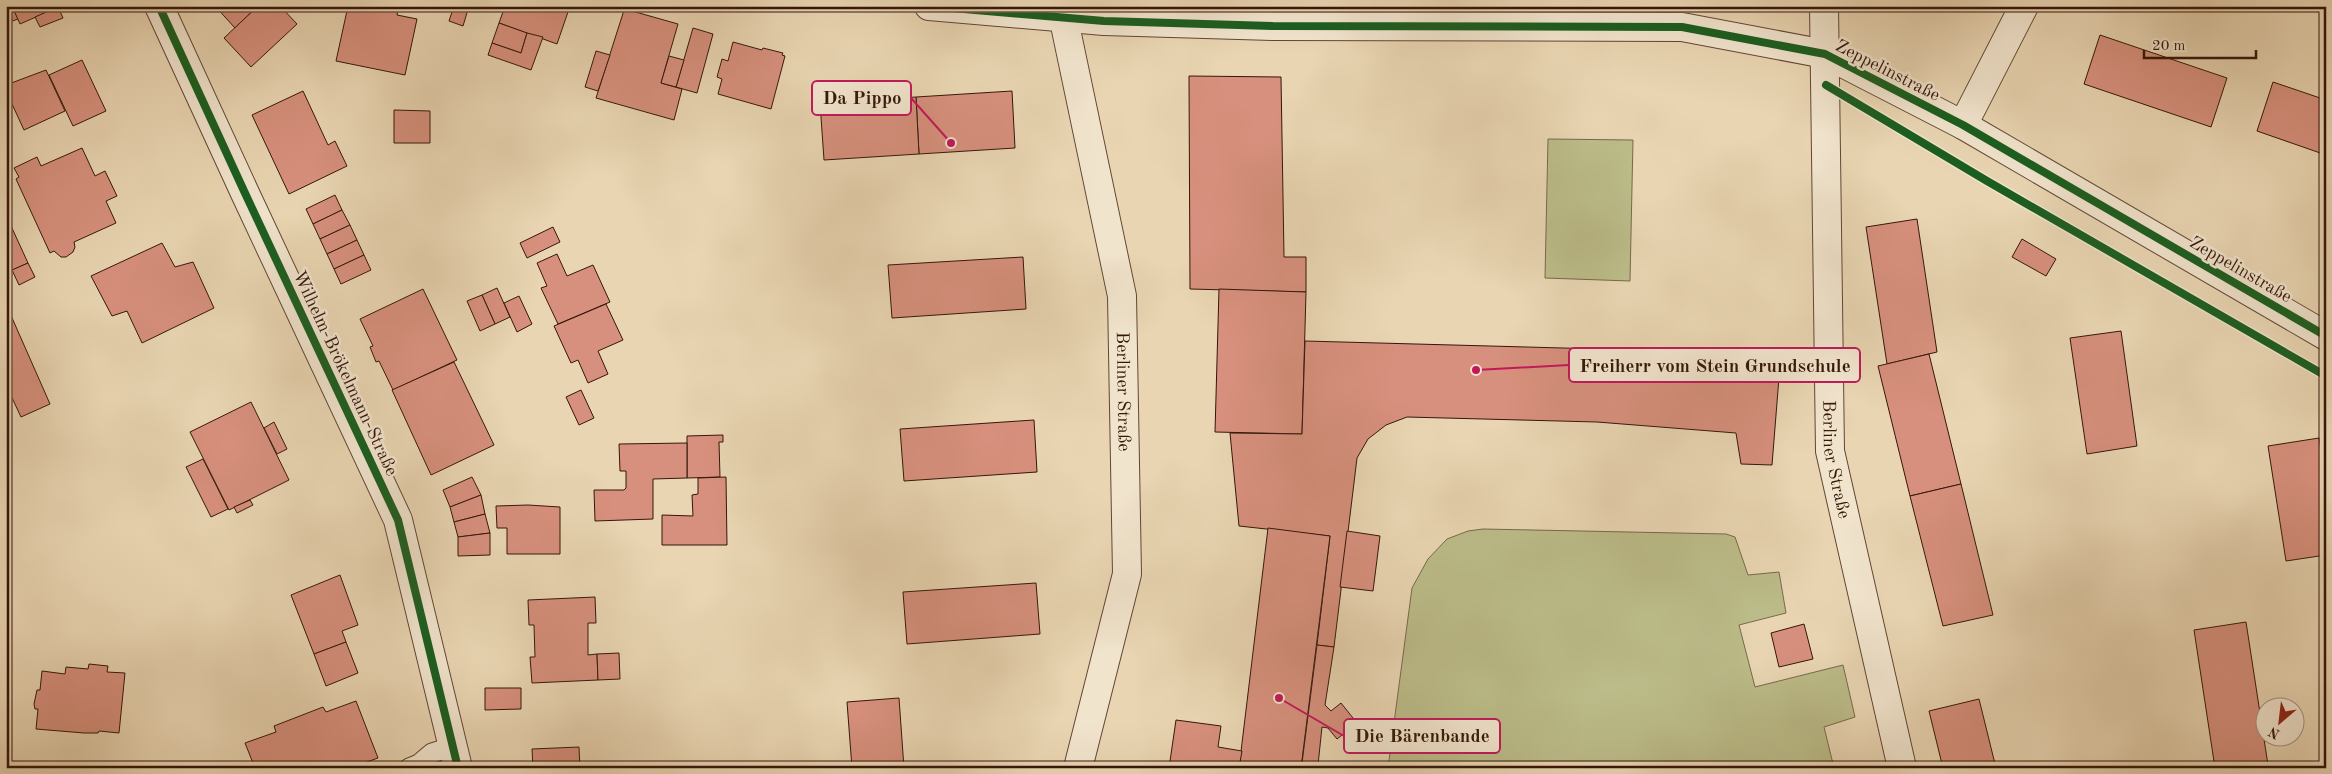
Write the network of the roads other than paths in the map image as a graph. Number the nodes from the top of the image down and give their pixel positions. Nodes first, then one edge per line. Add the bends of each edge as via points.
1 (159, 6) edge
2 (929, 6) edge
3 (1824, 6) edge
4 (2024, 6) edge
5 (1062, 11) edge
6 (1825, 54) junction
7 (1963, 125) junction
8 (2326, 336) edge
9 (456, 757) edge
10 (409, 768) edge
11 (1078, 768) edge
12 (1902, 768) edge

1 - 9 street, Wilhelm-Brökelmann-Straße via 398,520
2 - 5 street, Zeppelinstraße
3 - 6 street, Berliner Straße
4 - 7 street
5 - 6 street, Zeppelinstraße via 1104,20 1273,26 1682,27
5 - 11 street, Berliner Straße via 1122,296 1127,574
6 - 7 street, Zeppelinstraße
6 - 12 street, Berliner Straße via 1830,452
7 - 8 street, Zeppelinstraße
9 - 10 lane via 432,753

